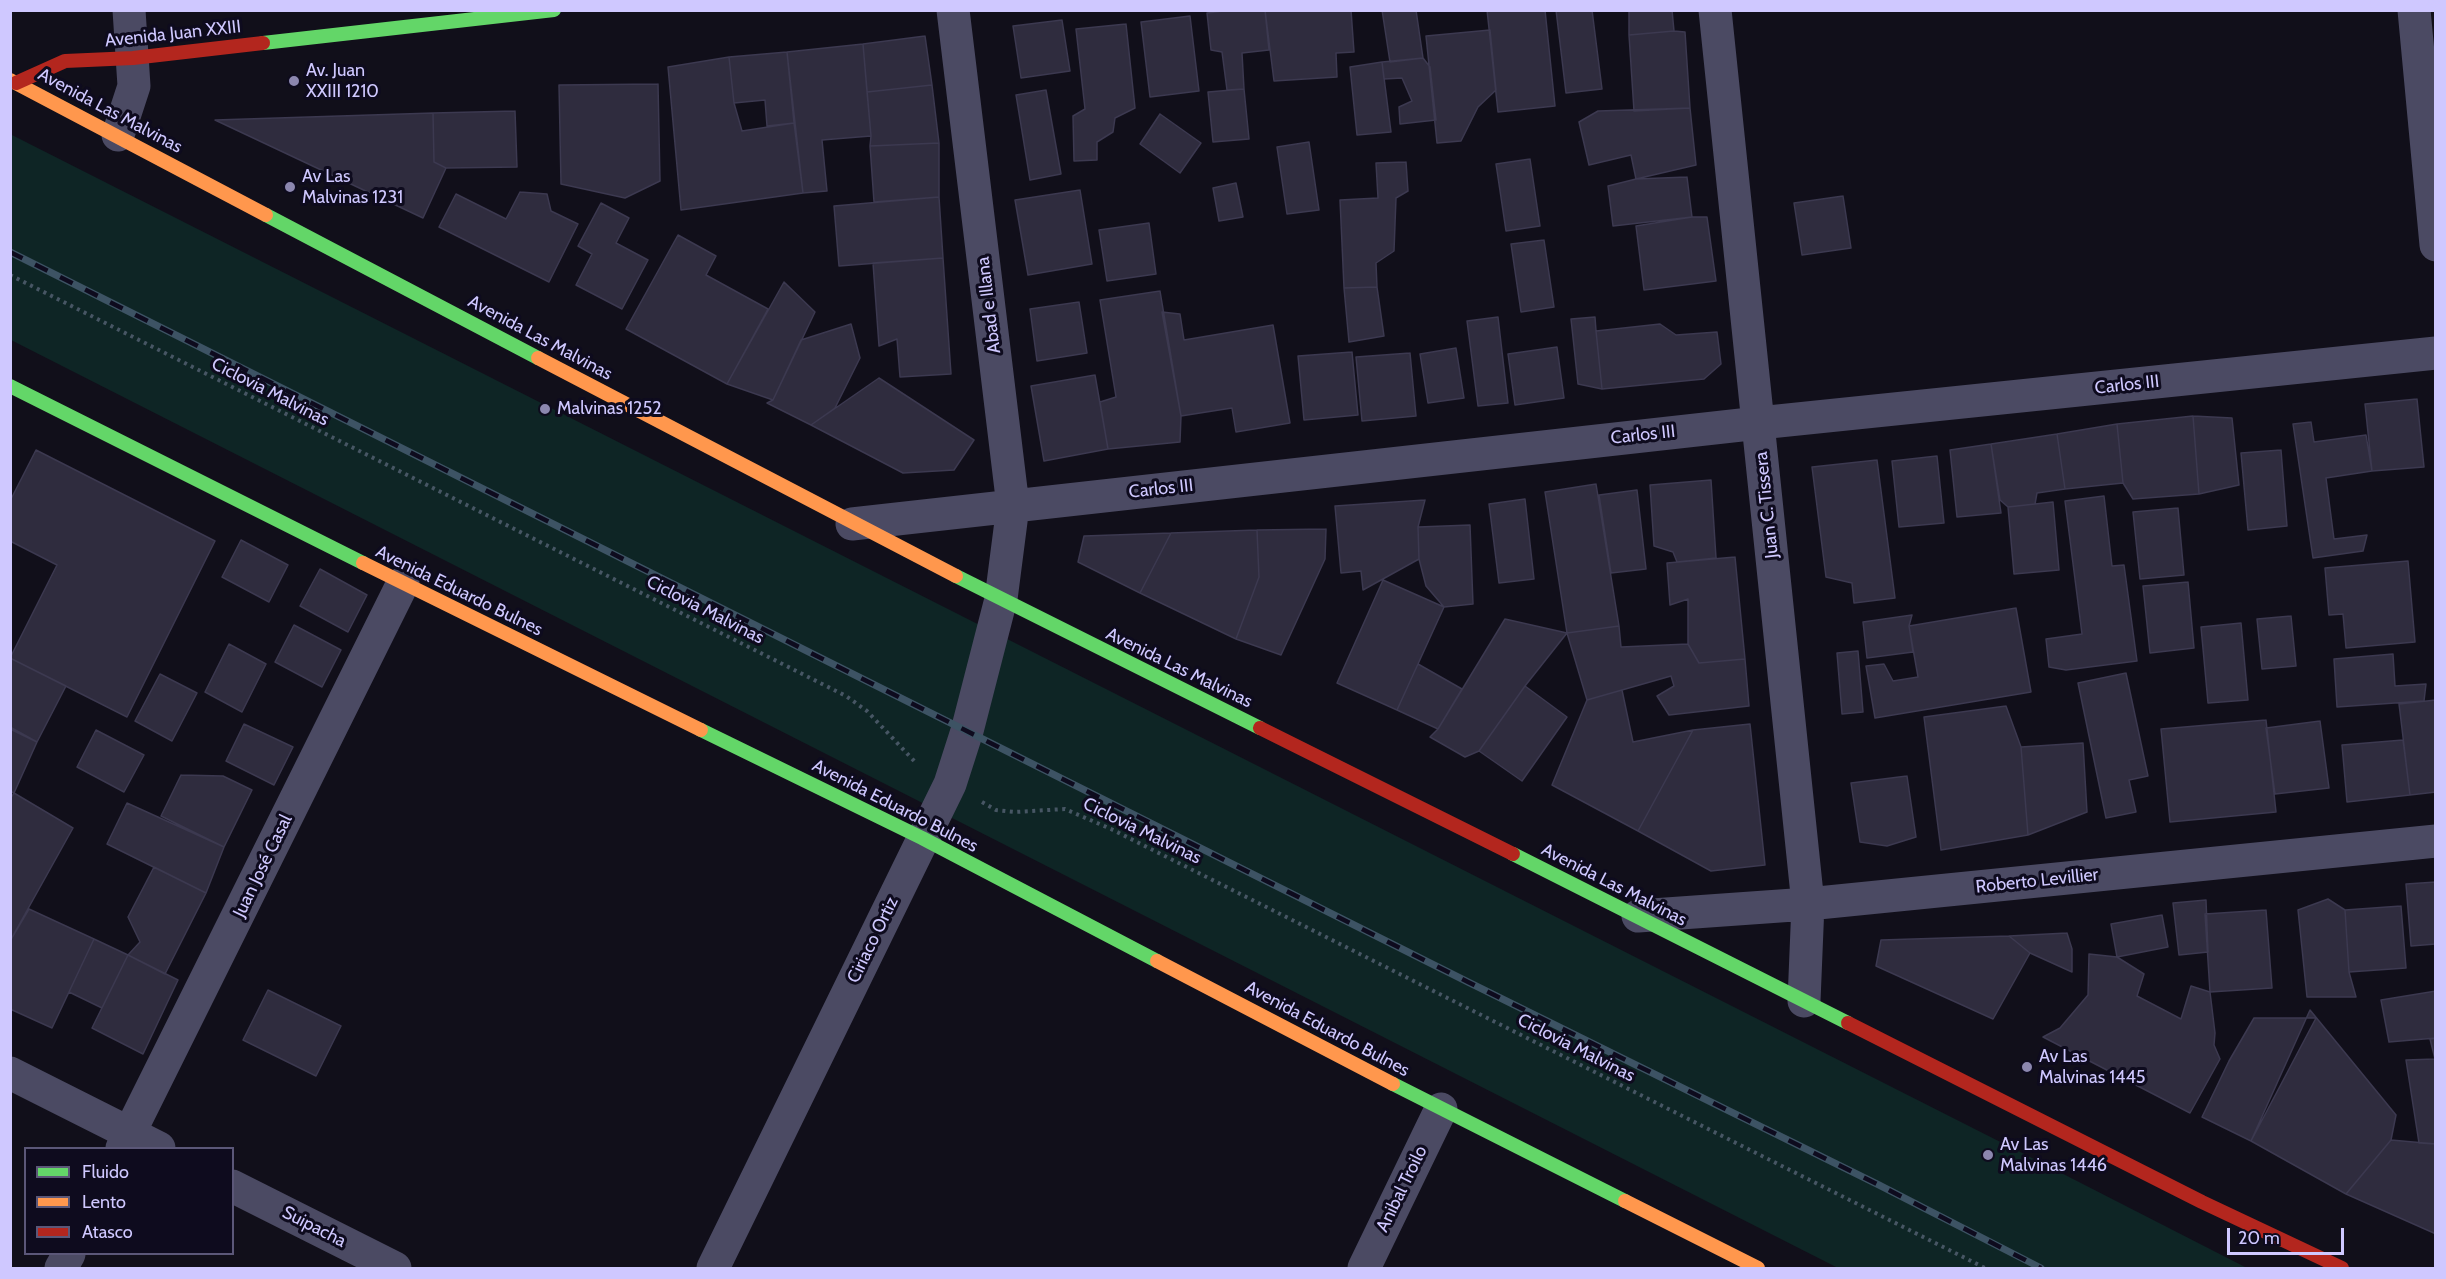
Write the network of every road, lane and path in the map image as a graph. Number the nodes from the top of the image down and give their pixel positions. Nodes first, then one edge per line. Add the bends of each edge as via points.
1 (129, 10) edge
2 (554, 10) edge
3 (953, 10) edge
4 (1715, 10) edge
5 (2414, 10) edge
6 (133, 57) junction
7 (13, 81) edge
8 (118, 135) junction
9 (2436, 245) edge
10 (10, 276) edge
11 (2436, 353) edge
12 (10, 386) edge
13 (1759, 423) junction
14 (1013, 506) junction
15 (852, 524) junction
16 (403, 583) junction
17 (1001, 599) junction
18 (950, 783) junction
19 (922, 838) junction
20 (2436, 841) edge
21 (1808, 904) junction
22 (1638, 916) junction
23 (1804, 1001) junction
24 (10, 1073) edge
25 (1441, 1109) junction
26 (126, 1141) edge
27 (151, 1147) edge
28 (234, 1187) edge
29 (68, 1255) edge
30 (61, 1269) edge
31 (395, 1269) edge
32 (713, 1269) edge
33 (1364, 1269) edge
34 (1758, 1269) edge
35 (1985, 1269) edge
36 (2342, 1269) edge

1 - 6 street
2 - 6 main road, Avenida Juan XXIII
3 - 14 street, Abad e Illana
4 - 13 street, Juan C. Tissera
5 - 9 street
6 - 7 main road, Avenida Juan XXIII via 65,61
6 - 8 street via 134,86
7 - 8 main road, Avenida Las Malvinas
8 - 15 main road, Avenida Las Malvinas
10 - 18 path, Ciclovia Malvinas via 846,696 867,711 924,772
11 - 13 street, Carlos III
12 - 16 main road, Avenida Eduardo Bulnes
13 - 14 street, Carlos III
13 - 21 street, Juan C. Tissera
14 - 15 street, Carlos III
14 - 17 street, Abad e Illana
15 - 17 main road, Avenida Las Malvinas
16 - 19 main road, Avenida Eduardo Bulnes
16 - 26 street, Juan José Casal
17 - 18 street, Ciriaco Ortiz
17 - 22 main road, Avenida Las Malvinas
18 - 19 street, Ciriaco Ortiz
18 - 35 path, Ciclovia Malvinas via 996,810 1065,808 1111,828
19 - 25 main road, Avenida Eduardo Bulnes
19 - 32 street, Ciriaco Ortiz
20 - 21 street, Roberto Levillier
21 - 22 street, Roberto Levillier
21 - 23 street, Juan C. Tissera
22 - 23 main road, Avenida Las Malvinas
23 - 36 main road, Avenida Las Malvinas
24 - 26 street
25 - 33 street, Anibal Troilo
25 - 34 main road, Avenida Eduardo Bulnes
26 - 27 street
28 - 31 street, Suipacha
29 - 30 street

